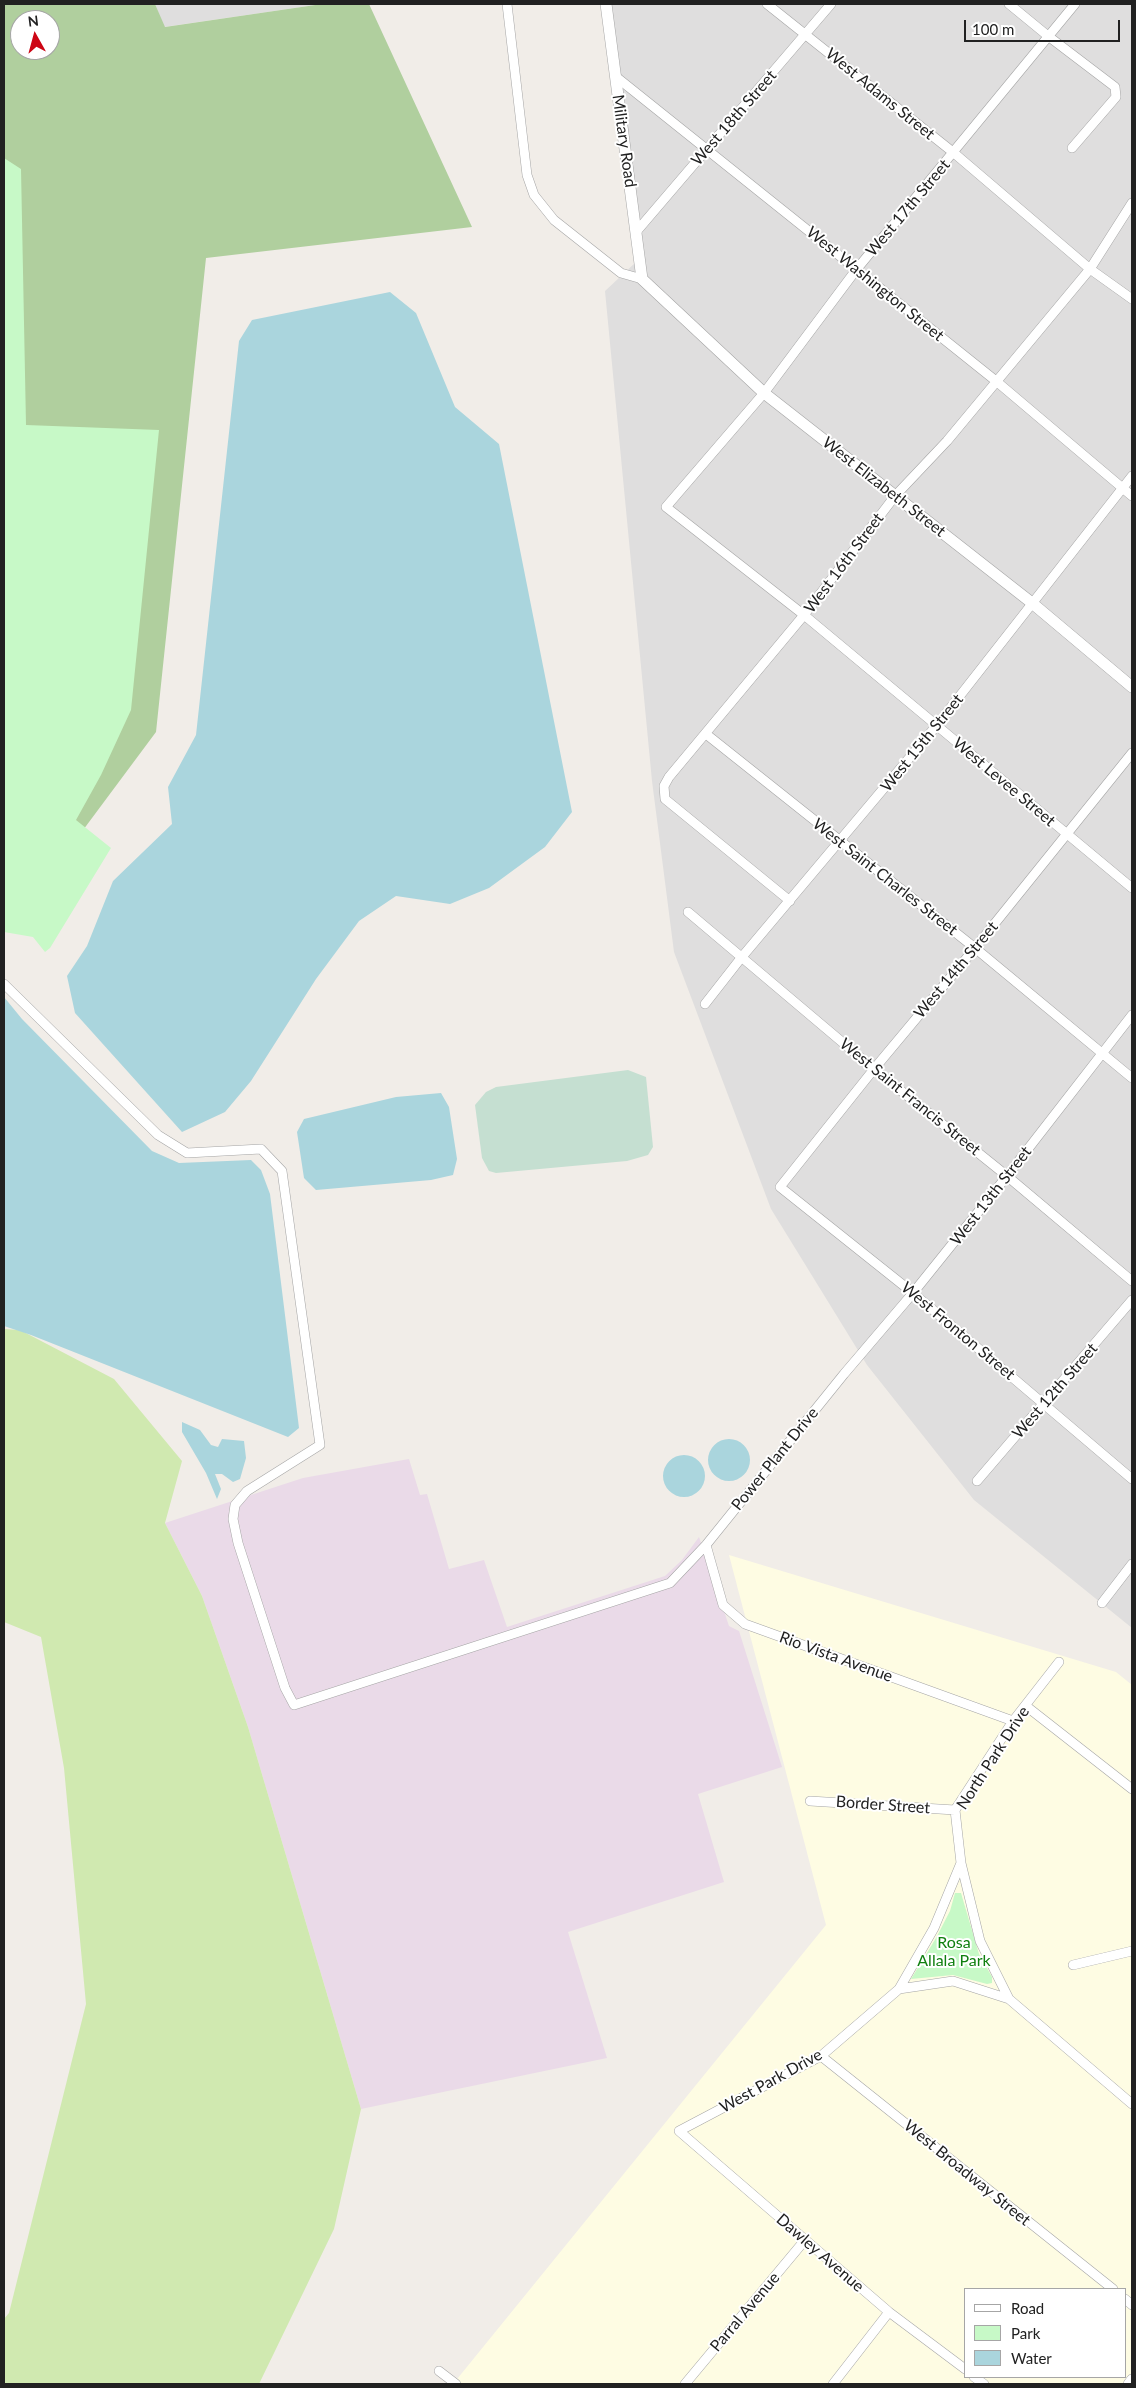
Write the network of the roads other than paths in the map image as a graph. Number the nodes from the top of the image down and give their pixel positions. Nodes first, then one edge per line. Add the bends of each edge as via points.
1 (507, 4) edge
2 (607, 4) edge
3 (767, 4) edge
4 (831, 4) edge
5 (1009, 4) edge
6 (1075, 4) edge
7 (806, 35) junction
8 (1048, 36) junction
9 (615, 76) junction
10 (707, 148) junction
11 (1072, 148) dead end
12 (954, 153) junction
13 (1132, 203) edge
14 (636, 232) junction
15 (1090, 269) junction
16 (856, 270) junction
17 (642, 279) junction
18 (1132, 299) edge
19 (996, 381) junction
20 (764, 393) junction
21 (1132, 476) edge
22 (1123, 489) junction
23 (895, 496) junction
24 (1132, 496) edge
25 (666, 507) joint
26 (1032, 603) junction
27 (804, 615) junction
28 (1132, 687) edge
29 (937, 725) junction
30 (706, 734) junction
31 (1132, 753) edge
32 (1067, 835) junction
33 (840, 842) junction
34 (1132, 888) edge
35 (790, 902) junction
36 (688, 912) dead end
37 (975, 948) junction
38 (741, 958) junction
39 (4, 984) edge
40 (706, 1004) dead end
41 (1132, 1015) edge
42 (1102, 1052) junction
43 (874, 1069) junction
44 (1132, 1078) edge
45 (1007, 1176) junction
46 (780, 1187) joint
47 (1132, 1281) edge
48 (913, 1293) junction
49 (1132, 1300) edge
50 (844, 1374) joint
51 (1043, 1403) junction
52 (1132, 1479) edge
53 (977, 1482) dead end
54 (706, 1545) junction
55 (1132, 1564) edge
56 (1102, 1603) dead end
57 (1059, 1662) dead end
58 (1026, 1706) junction
59 (1014, 1721) junction
60 (1132, 1789) edge
61 (810, 1801) dead end
62 (955, 1810) junction
63 (961, 1863) junction
64 (1132, 1951) edge
65 (1073, 1965) dead end
66 (899, 1989) junction
67 (1009, 1999) junction
68 (821, 2056) junction
69 (1132, 2104) edge
70 (679, 2131) joint
71 (804, 2240) junction
72 (1112, 2288) edge
73 (889, 2312) junction
74 (964, 2369) edge
75 (439, 2371) dead end
76 (1132, 2380) edge
77 (456, 2384) edge
78 (685, 2384) edge
79 (834, 2384) edge
80 (1129, 2384) edge

1 - 17 street via 527,175 534,195 554,220 621,273
2 - 9 street, Military Road
3 - 7 street, West Adams Street
4 - 7 street, West 18th Street
5 - 8 street
6 - 8 street, West 17th Street
7 - 10 street, West 18th Street
7 - 12 street, West Adams Street
8 - 11 street via 1115,87 1116,97
8 - 12 street, West 17th Street
9 - 10 street, West Washington Street
9 - 14 street, Military Road
10 - 14 street, West 18th Street
10 - 16 street, West Washington Street
12 - 15 street, West Adams Street
12 - 16 street, West 17th Street
13 - 15 street, West 16th Street
14 - 17 street, Military Road
15 - 18 street, West Adams Street
15 - 19 street, West 16th Street
16 - 19 street, West Washington Street
16 - 20 street, West 17th Street
17 - 20 street, West Elizabeth Street
19 - 22 street, West Washington Street
19 - 23 street, West 16th Street via 947,441
20 - 23 street, West Elizabeth Street
20 - 25 street, West 17th Street
21 - 22 street, West 15th Street
22 - 24 street, West Washington Street
22 - 26 street, West 15th Street
23 - 26 street, West Elizabeth Street
23 - 27 street, West 16th Street
25 - 27 street, West Levee Street
26 - 28 street, West Elizabeth Street
26 - 29 street, West 15th Street
27 - 29 street, West Levee Street
27 - 30 street, West 16th Street
29 - 32 street, West Levee Street
29 - 33 street, West 15th Street
30 - 33 street, West Saint Charles Street
30 - 35 street, West 16th Street via 669,777 664,786 665,799
31 - 32 street, West 14th Street
32 - 34 street, West Levee Street
32 - 37 street, West 14th Street
33 - 35 street, West 15th Street
33 - 37 street, West Saint Charles Street
35 - 38 street, West 15th Street
36 - 38 street, West Saint Francis Street
37 - 42 street, West Saint Charles Street
37 - 43 street, West 14th Street
38 - 40 street, West 15th Street
38 - 43 street, West Saint Francis Street
39 - 54 street, Power Plant Drive via 158,1135 187,1153 261,1149 282,1171 320,1445 247,1490 235,1505 233,1520 282,1680 294,1705 654,1590 670,1583
41 - 42 street, West 13th Street
42 - 44 street, West Saint Charles Street
42 - 45 street, West 13th Street
43 - 45 street, West Saint Francis Street
43 - 46 street, West 14th Street
45 - 47 street, West Saint Francis Street
45 - 48 street, West 13th Street
46 - 48 street, West Fronton Street
48 - 50 street, West 13th Street
48 - 51 street, West Fronton Street
49 - 51 street, West 12th Street
50 - 54 street, Power Plant Drive
51 - 52 street, West Fronton Street
51 - 53 street, West 12th Street
54 - 59 street, Rio Vista Avenue via 723,1605 744,1624
55 - 56 street
57 - 58 street, North Park Drive
58 - 59 street, North Park Drive
58 - 60 street
59 - 62 street, North Park Drive
61 - 62 street, Border Street
62 - 63 street, North Park Drive
63 - 66 street, North Park Drive via 934,1928
63 - 67 street, North Park Drive via 980,1941
64 - 65 street
66 - 67 street via 953,1981
66 - 68 street, West Park Drive
67 - 69 street
68 - 70 street, West Park Drive
68 - 72 street, West Broadway Street
70 - 71 street, Dawley Avenue
71 - 73 street, Dawley Avenue
71 - 78 street, Parral Avenue
73 - 74 street, Dawley Avenue
73 - 79 street
75 - 77 street
76 - 80 street

